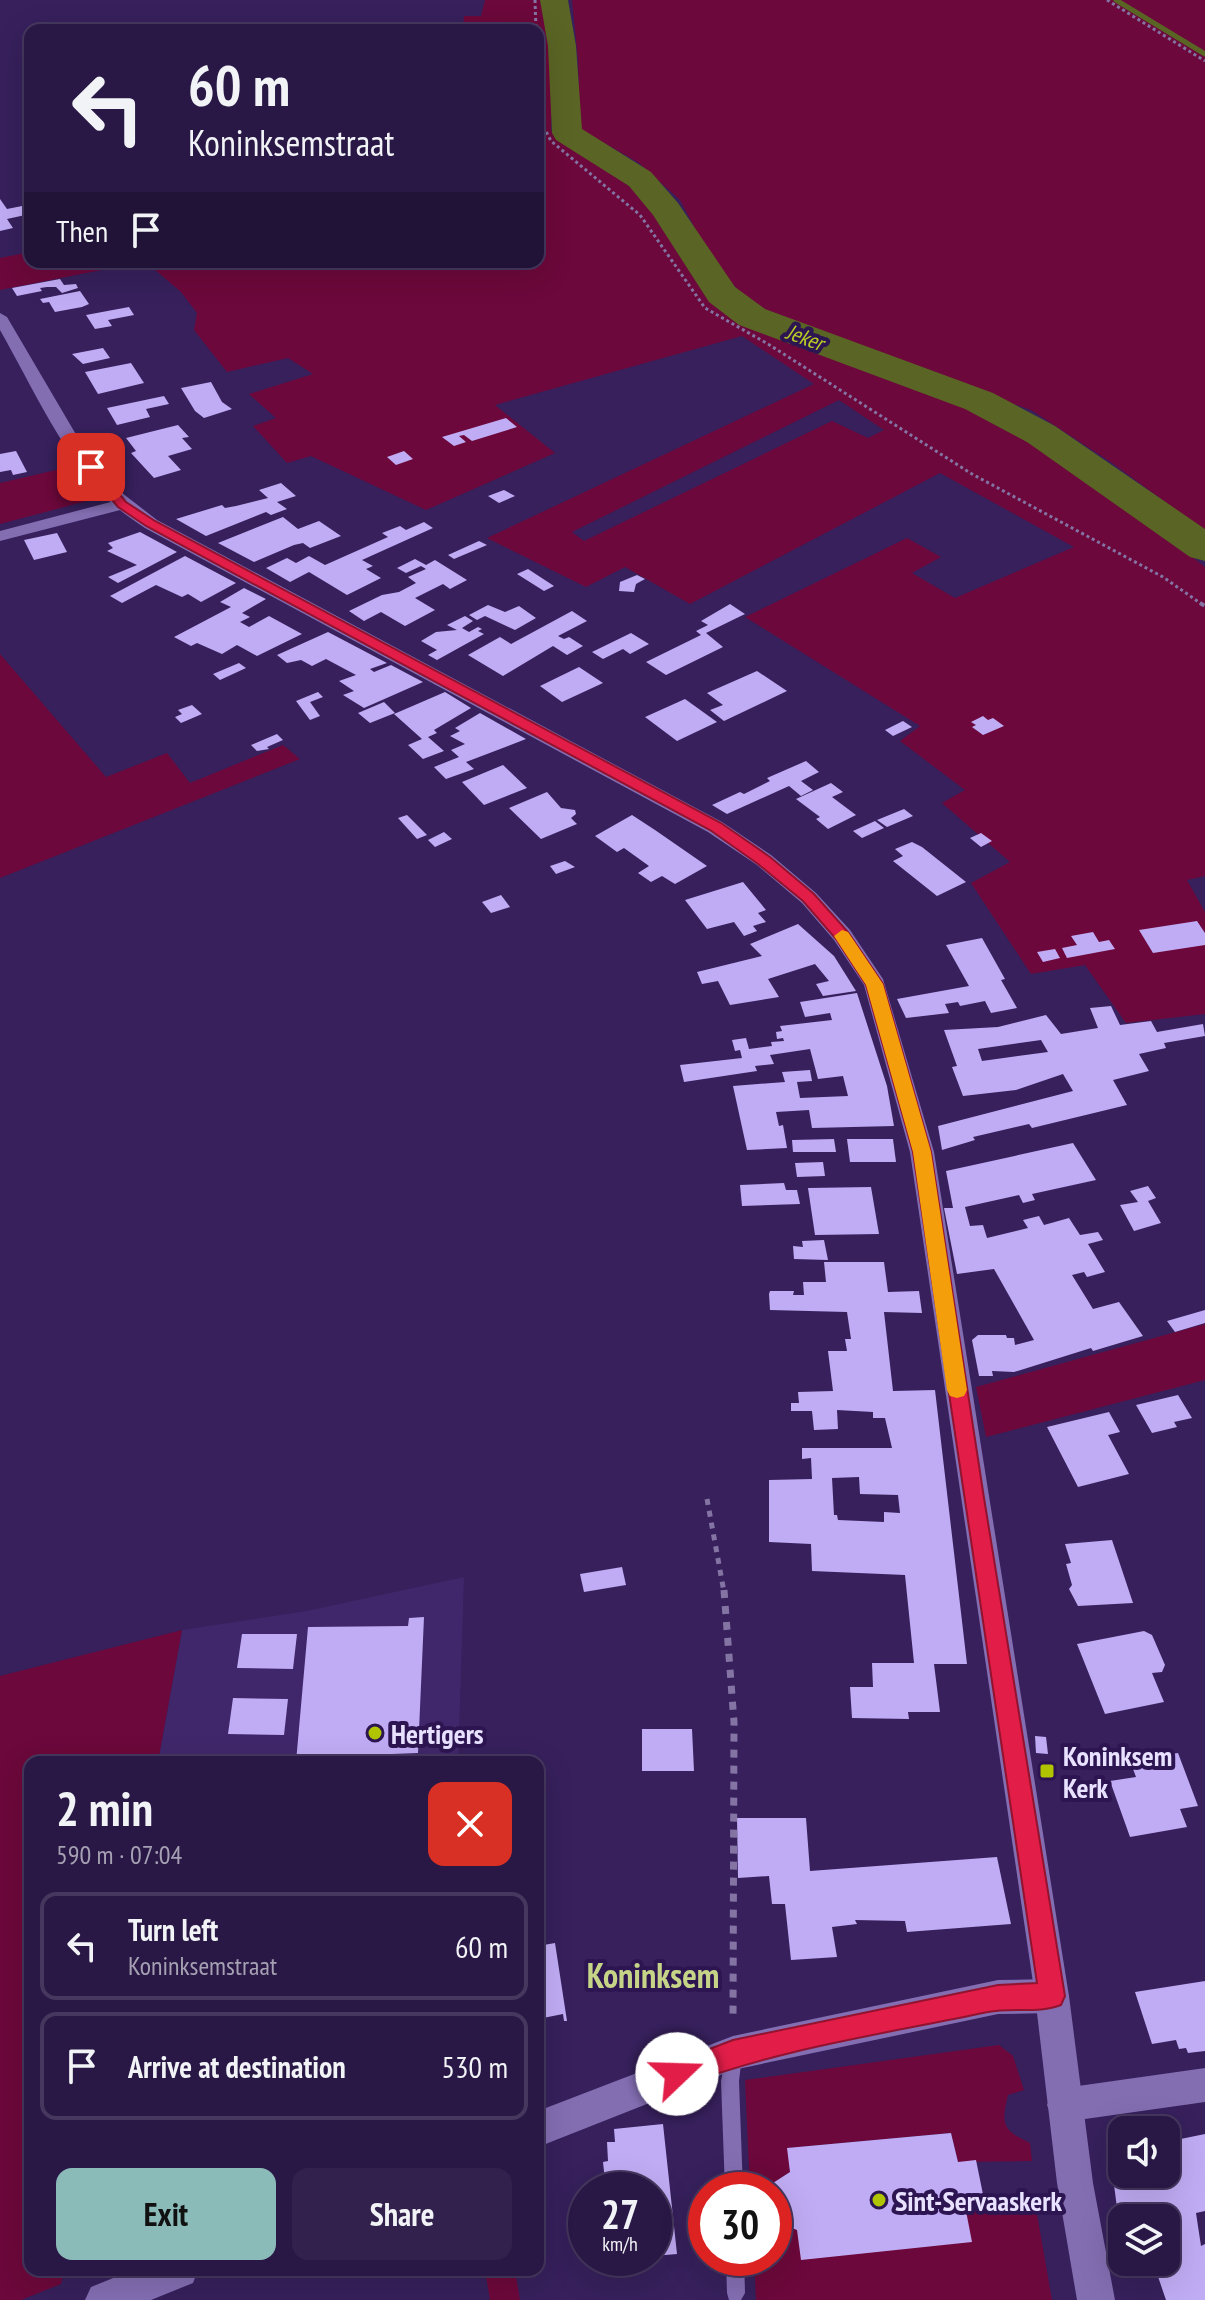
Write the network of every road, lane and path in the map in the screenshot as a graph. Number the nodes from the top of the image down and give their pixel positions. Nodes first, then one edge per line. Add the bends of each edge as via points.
1 (535, 0) edge
2 (1107, 0) edge
3 (536, 24) edge
4 (1205, 61) edge
5 (544, 128) edge
6 (0, 317) edge
7 (122, 504) junction
8 (0, 536) edge
9 (1205, 606) edge
10 (707, 1499) dead end
11 (1052, 1996) junction
12 (733, 2053) junction
13 (1205, 2085) edge
14 (1064, 2105) junction
15 (544, 2127) edge
16 (733, 2172) edge
17 (165, 2276) edge
18 (736, 2276) edge
19 (736, 2293) dead end
20 (104, 2300) edge
21 (1096, 2300) edge

1 - 3 path
2 - 4 path
5 - 9 path via 551,141 640,215 705,308 972,474 1163,577
6 - 7 street via 74,444
7 - 8 street
7 - 11 street via 715,827 809,898 875,984 922,1152
10 - 12 path via 725,1598 734,1722
11 - 12 street via 998,1997
11 - 14 street
12 - 15 street
12 - 16 lane
13 - 14 street
14 - 21 street
17 - 20 street
18 - 19 lane

